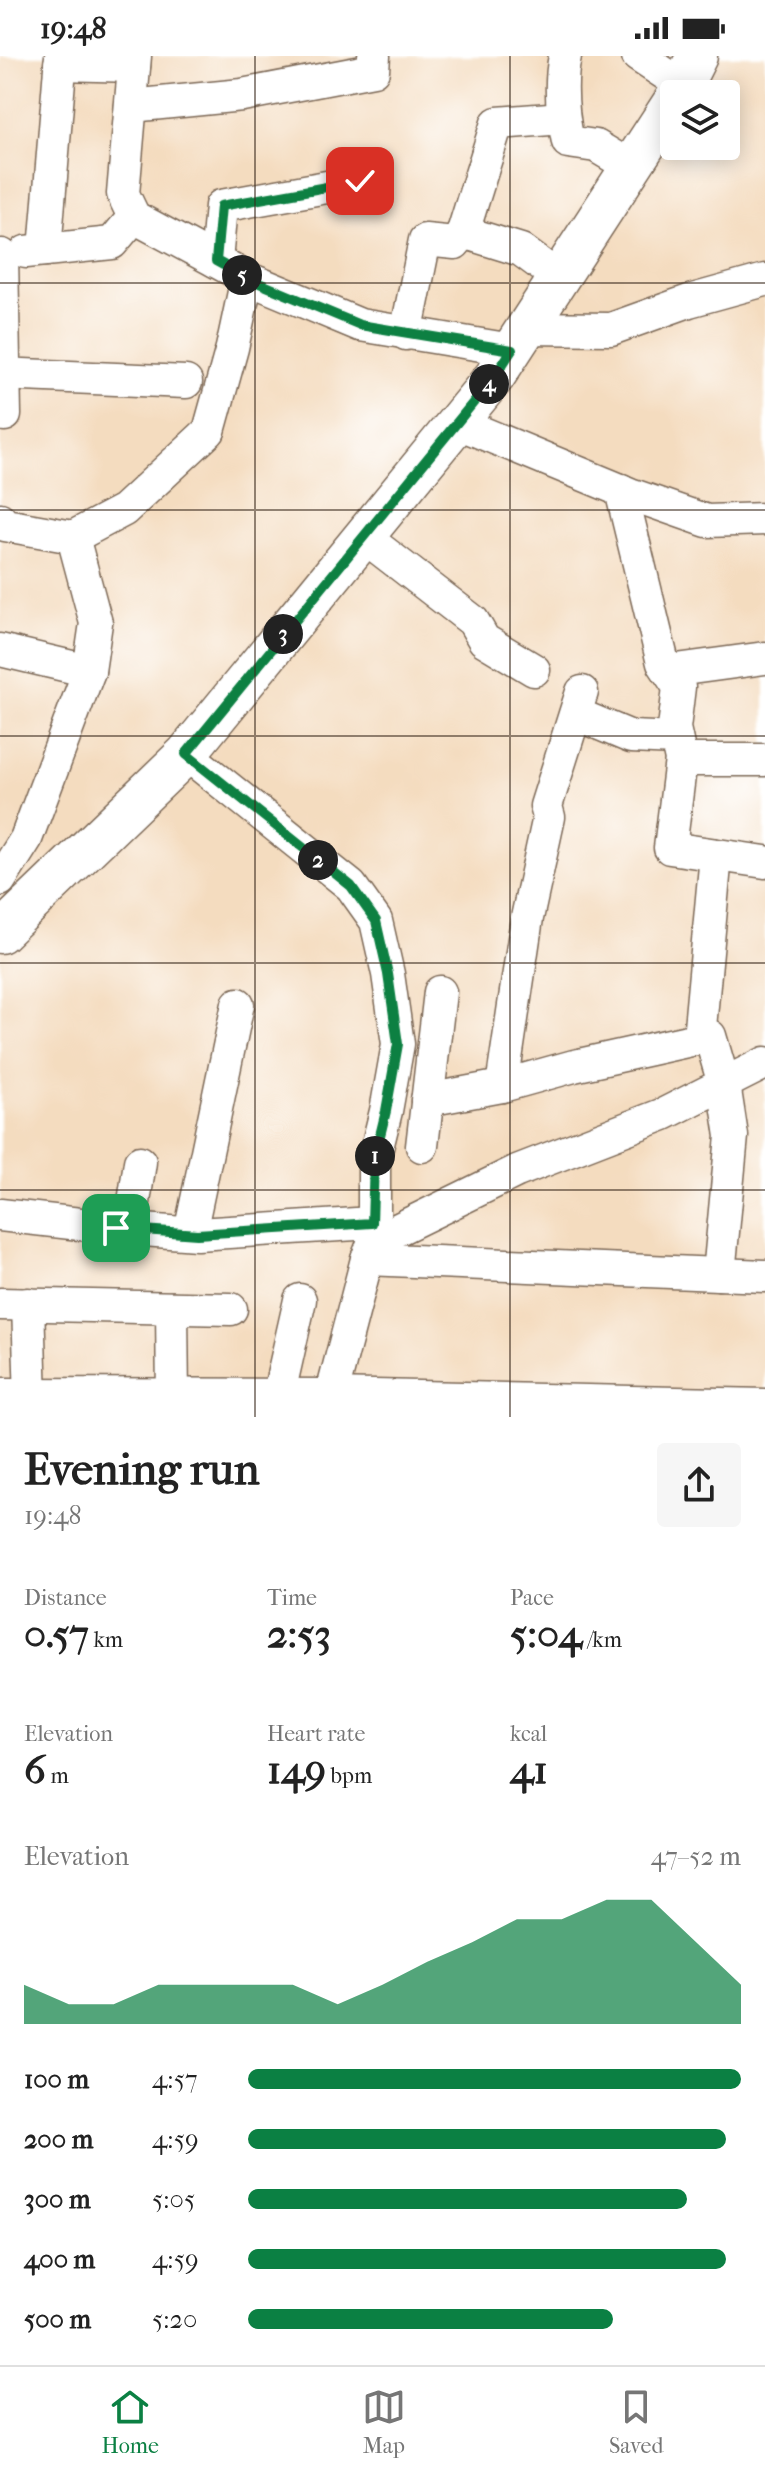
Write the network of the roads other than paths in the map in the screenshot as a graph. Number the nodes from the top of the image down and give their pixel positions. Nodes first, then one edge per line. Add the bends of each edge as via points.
1 (374, 56) edge
2 (565, 56) edge
3 (638, 56) edge
4 (61, 60) edge
5 (134, 61) edge
6 (677, 80) edge
7 (131, 106) junction
8 (563, 118) junction
9 (660, 121) edge
10 (631, 167) junction
11 (360, 181) dead end
12 (134, 217) junction
13 (463, 232) junction
14 (45, 250) junction
15 (1, 255) edge
16 (216, 261) junction
17 (247, 278) junction
18 (559, 278) junction
19 (765, 280) edge
20 (406, 334) junction
21 (519, 339) junction
22 (1, 374) edge
23 (186, 382) dead end
24 (5, 415) dead end
25 (456, 422) junction
26 (621, 490) junction
27 (0, 519) edge
28 (765, 519) edge
29 (363, 536) junction
30 (73, 537) junction
31 (0, 650) edge
32 (765, 658) edge
33 (534, 670) dead end
34 (89, 671) junction
35 (669, 671) junction
36 (679, 750) junction
37 (186, 754) junction
38 (765, 760) edge
39 (716, 855) junction
40 (765, 862) edge
41 (0, 880) edge
42 (0, 933) edge
43 (440, 992) dead end
44 (238, 1004) dead end
45 (699, 1038) junction
46 (765, 1063) edge
47 (724, 1084) junction
48 (502, 1086) junction
49 (386, 1111) junction
50 (424, 1122) junction
51 (140, 1162) dead end
52 (0, 1215) edge
53 (130, 1229) junction
54 (190, 1233) junction
55 (371, 1241) junction
56 (719, 1274) junction
57 (765, 1276) edge
58 (300, 1300) dead end
59 (14, 1304) edge
60 (172, 1308) junction
61 (231, 1309) dead end
62 (15, 1400) edge
63 (330, 1401) junction
64 (173, 1402) junction
65 (277, 1402) junction
66 (738, 1413) edge

1 - 7 street via 373,70 242,95
2 - 8 street
3 - 6 street
4 - 5 street
4 - 14 street
5 - 7 street
7 - 12 street via 123,194
8 - 10 street via 568,142 596,146
8 - 13 street via 497,123
9 - 10 main road
10 - 18 main road
11 - 16 street via 221,206
12 - 14 street via 112,243
12 - 16 street
13 - 18 street via 521,250
13 - 20 street via 455,243 425,240
14 - 15 street
15 - 22 street
16 - 17 street
17 - 20 street via 360,325
17 - 30 street via 209,431 124,510
18 - 21 main road
19 - 21 street via 611,329
20 - 21 street
21 - 25 main road
22 - 23 street
22 - 24 street
25 - 26 street
25 - 29 main road
26 - 28 street via 707,521
26 - 35 street
27 - 30 street via 5,525
29 - 33 street via 473,621 484,640
29 - 37 main road
30 - 34 street via 96,623
31 - 34 street
32 - 35 street
34 - 41 street via 26,839
35 - 36 street via 679,687 674,728
36 - 38 street
36 - 39 street via 670,848
36 - 48 street via 631,737 579,703 546,806 549,817 527,918
37 - 42 main road
37 - 49 street via 351,886 376,921 398,1044
39 - 40 street
39 - 45 street
43 - 50 street
44 - 54 street
45 - 47 street via 710,1036
45 - 48 street
46 - 47 street
47 - 55 street via 664,1114 517,1171
47 - 56 street via 732,1136
48 - 50 street
49 - 50 street
49 - 55 street via 374,1160
51 - 53 street
52 - 53 street
53 - 54 street
54 - 55 street
55 - 56 street
55 - 63 street
56 - 57 street
58 - 65 street
59 - 60 street
59 - 62 street
60 - 61 street
60 - 64 street
62 - 64 highway
63 - 65 highway
63 - 66 highway
64 - 65 highway

